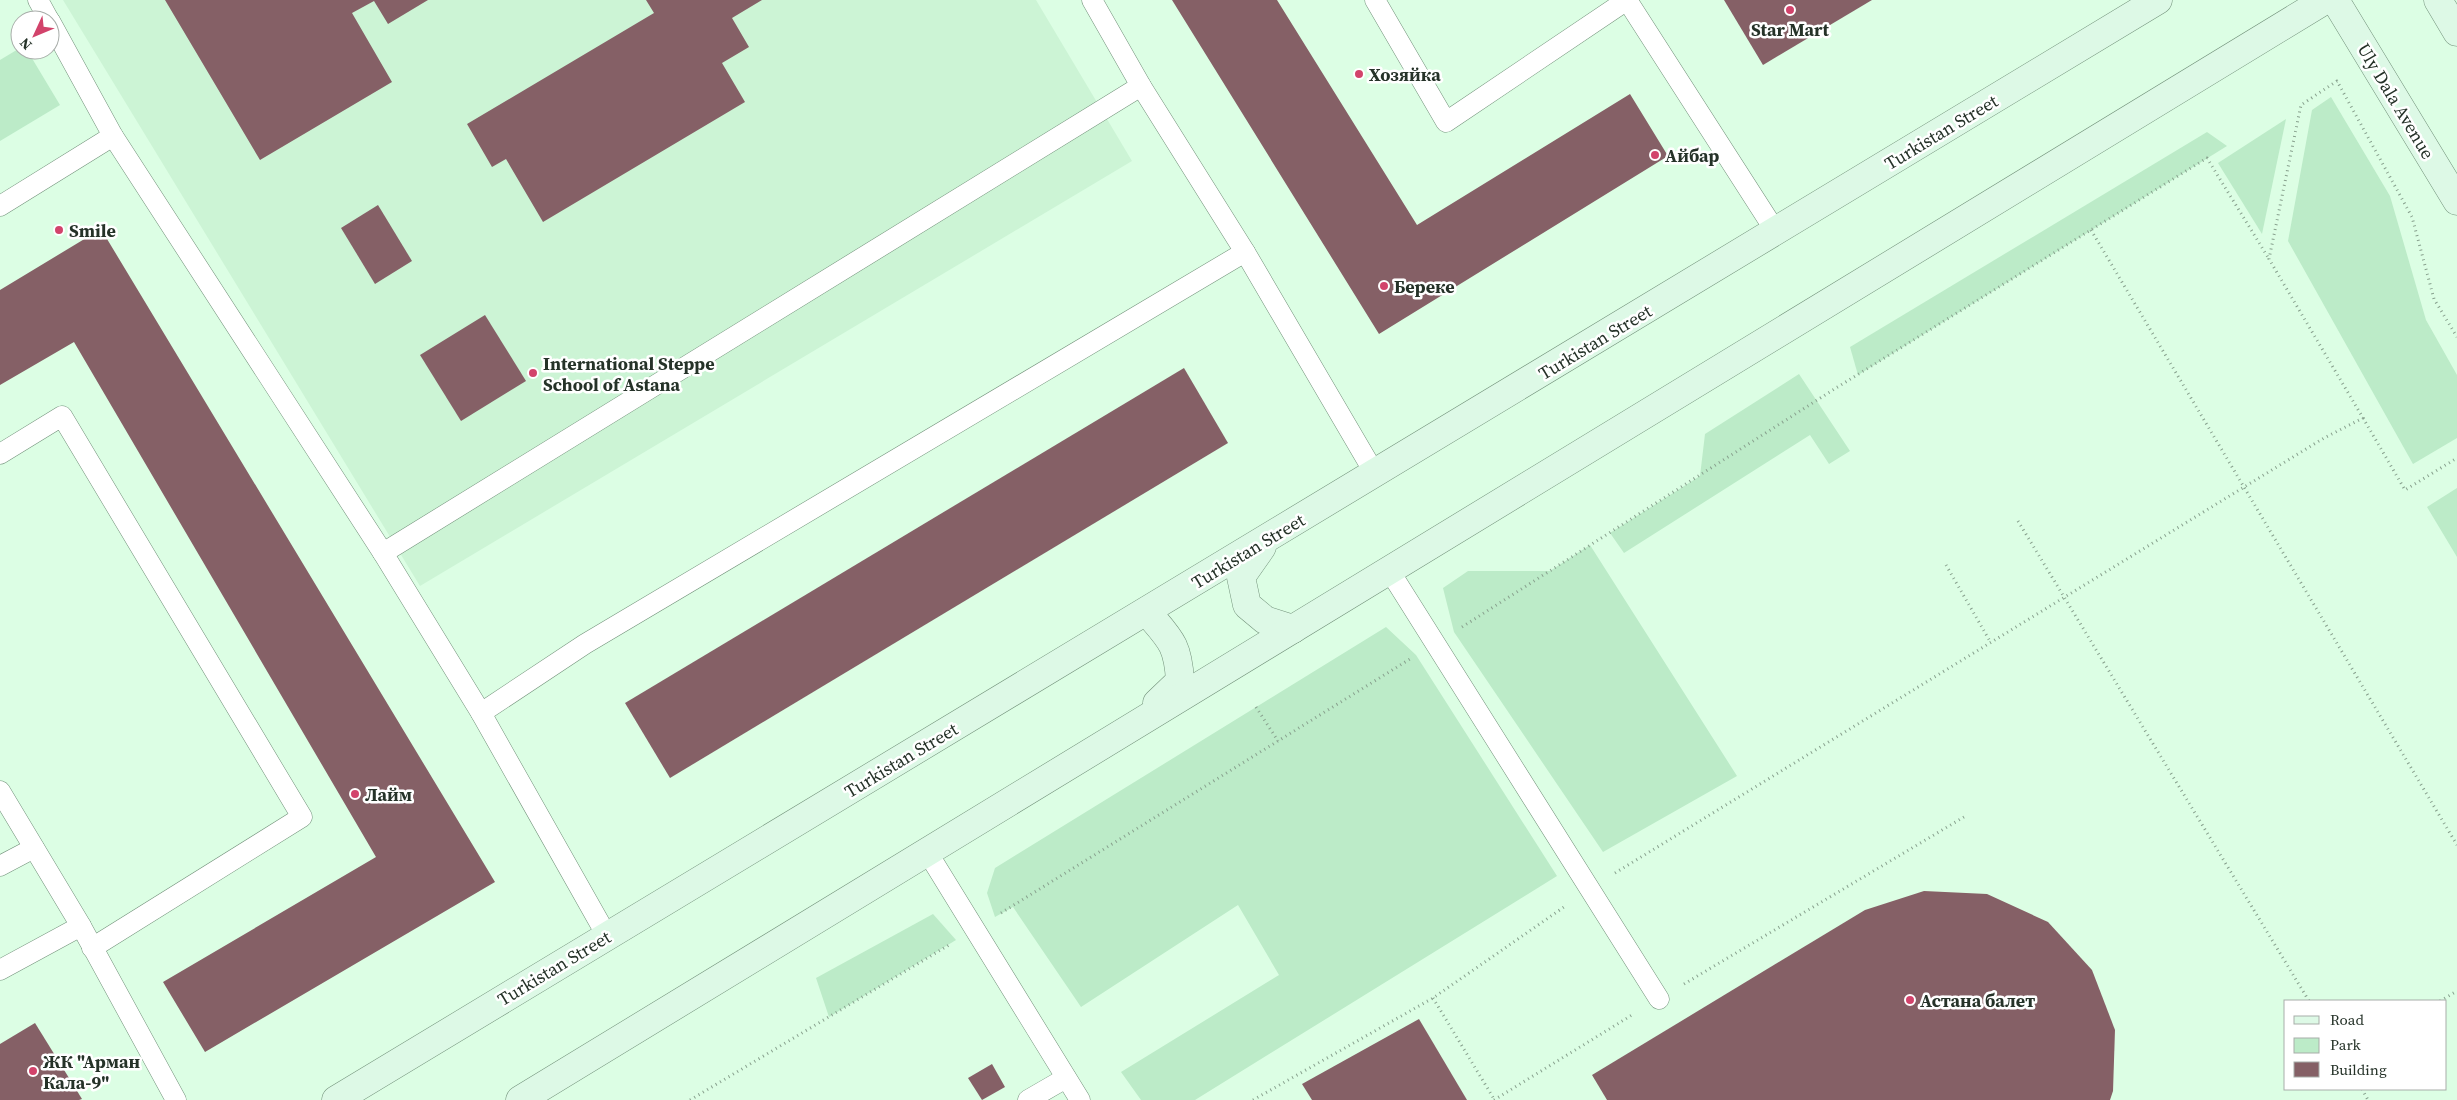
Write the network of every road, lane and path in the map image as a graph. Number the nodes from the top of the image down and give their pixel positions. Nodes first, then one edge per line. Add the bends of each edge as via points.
1 (1092, 0) edge
2 (1375, 0) edge
3 (1627, 0) edge
4 (2158, 0) edge
5 (2325, 0) edge
6 (2335, 0) edge
7 (2438, 0) edge
8 (2457, 32) edge
9 (60, 39) edge
10 (1141, 86) junction
11 (113, 136) junction
12 (2457, 201) edge
13 (0, 206) edge
14 (2091, 230) junction
15 (1776, 232) junction
16 (1245, 252) junction
17 (2269, 259) junction
18 (2457, 337) edge
19 (1836, 388) dead end
20 (2363, 418) junction
21 (0, 454) edge
22 (2457, 458) edge
23 (1375, 474) junction
24 (2244, 487) junction
25 (2018, 521) dead end
26 (1267, 539) junction
27 (383, 553) junction
28 (1946, 565) dead end
29 (1389, 570) junction
30 (2066, 597) junction
31 (1147, 612) junction
32 (1293, 629) junction
33 (1991, 643) junction
34 (1256, 707) dead end
35 (481, 713) junction
36 (1138, 722) junction
37 (1278, 741) dead end
38 (0, 791) edge
39 (1964, 817) dead end
40 (2457, 845) edge
41 (34, 848) junction
42 (926, 850) junction
43 (0, 866) edge
44 (1590, 889) junction
45 (81, 926) junction
46 (975, 929) junction
47 (607, 936) junction
48 (92, 948) junction
49 (0, 970) edge
50 (2457, 991) edge
51 (1433, 998) junction
52 (1659, 999) junction
53 (2308, 1000) edge
54 (2442, 1000) edge
55 (1066, 1078) junction
56 (176, 1100) edge
57 (336, 1100) edge
58 (520, 1100) edge
59 (690, 1100) edge
60 (1028, 1100) edge
61 (1080, 1100) edge
62 (1252, 1100) edge
63 (1494, 1100) edge

1 - 10 lane
2 - 3 lane via 1446,122
3 - 15 lane
4 - 15 main road, Turkistan Street
5 - 29 main road
6 - 12 main road, Uly Dala Avenue
7 - 8 main road
9 - 11 lane
10 - 16 lane
10 - 27 lane
11 - 13 lane
11 - 27 lane
14 - 17 path via 2207,158
14 - 19 path
14 - 24 path
15 - 23 main road, Turkistan Street
16 - 23 lane
16 - 35 lane via 585,644
17 - 18 path via 2301,105 2337,81 2412,217 2434,299
17 - 20 path
20 - 22 path via 2405,490
20 - 24 path
21 - 48 lane via 62,416 302,817
23 - 26 main road, Turkistan Street
24 - 30 path
24 - 40 path
25 - 30 path
26 - 31 main road, Turkistan Street
26 - 32 main road via 1241,577 1247,605 1265,620
27 - 35 lane
28 - 33 path
29 - 32 main road
29 - 44 lane
30 - 33 path
30 - 53 path
31 - 36 main road via 1172,641 1178,655 1180,681
31 - 47 main road, Turkistan Street
32 - 36 main road
33 - 44 path
34 - 37 path
35 - 47 lane
36 - 42 main road
38 - 41 lane
39 - 52 path
41 - 43 lane
41 - 45 lane
42 - 46 lane
42 - 58 main road
44 - 51 path
44 - 52 lane
45 - 48 lane
45 - 49 lane
46 - 55 lane
46 - 59 path
47 - 57 main road, Turkistan Street
48 - 56 lane
50 - 54 path
51 - 62 path
51 - 63 path
52 - 63 path
55 - 60 lane
55 - 61 lane

